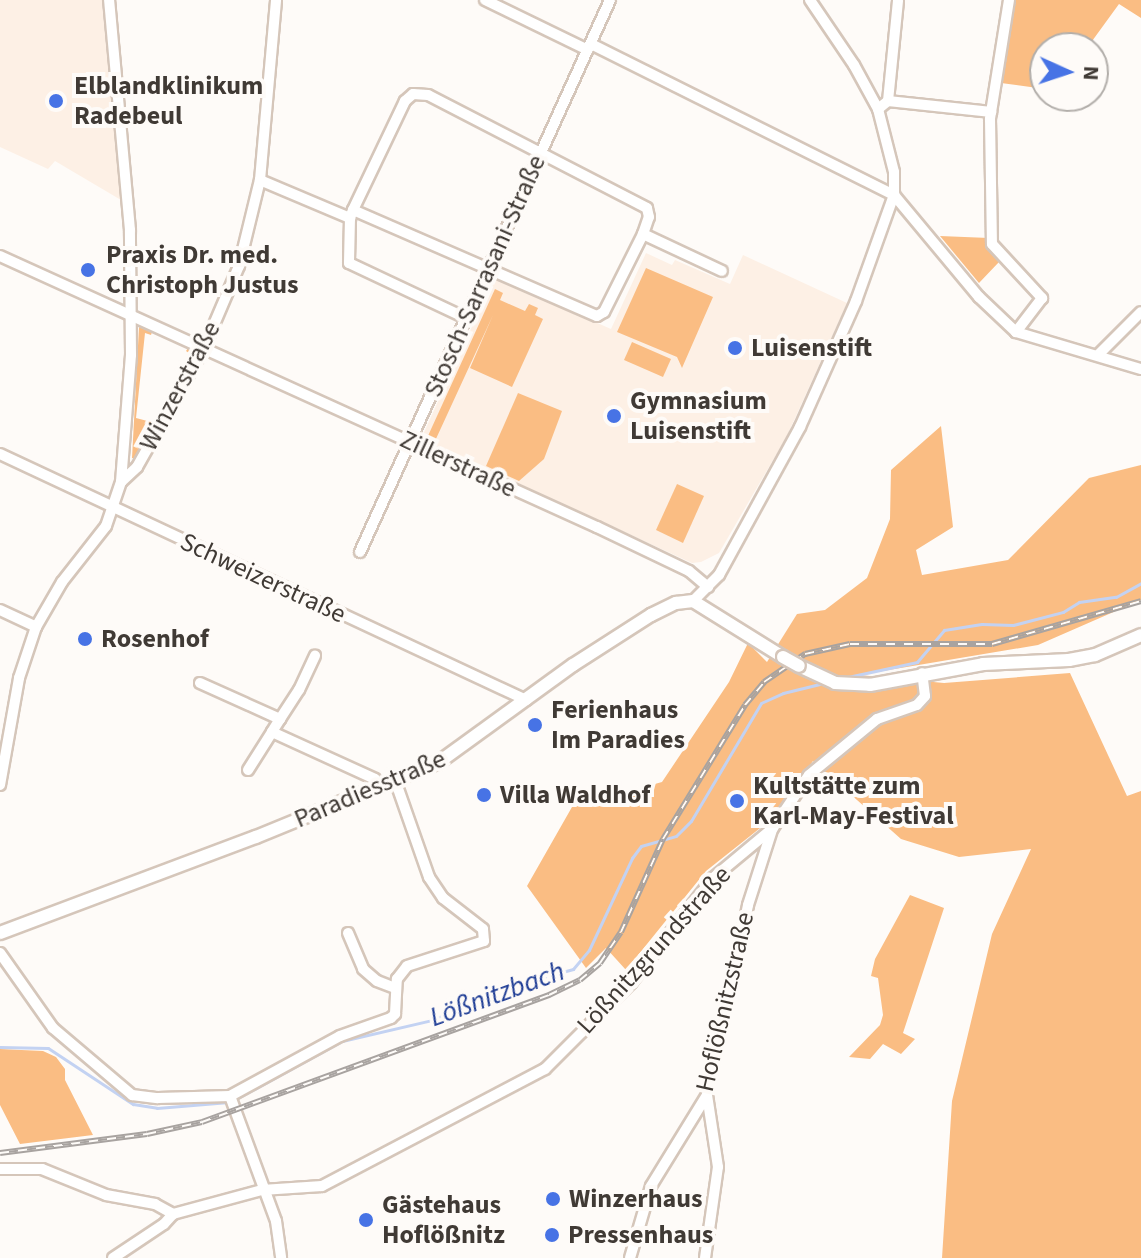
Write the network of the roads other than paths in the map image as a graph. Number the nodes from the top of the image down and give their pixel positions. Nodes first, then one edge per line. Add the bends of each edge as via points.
1 (109, 0) edge
2 (276, 0) edge
3 (485, 0) edge
4 (610, 0) edge
5 (810, 0) edge
6 (898, 0) edge
7 (1009, 0) edge
8 (589, 47) junction
9 (888, 101) junction
10 (878, 109) junction
11 (991, 112) junction
12 (540, 154) junction
13 (260, 180) junction
14 (894, 195) junction
15 (352, 214) junction
16 (643, 234) junction
17 (0, 256) edge
18 (488, 269) junction
19 (722, 271) dead end
20 (1141, 312) edge
21 (131, 314) junction
22 (466, 318) junction
23 (1016, 332) junction
24 (204, 348) junction
25 (1099, 354) junction
26 (1141, 369) edge
27 (411, 442) junction
28 (0, 454) edge
29 (121, 482) junction
30 (114, 510) junction
31 (360, 552) dead end
32 (708, 587) junction
33 (693, 601) junction
34 (0, 610) edge
35 (36, 627) junction
36 (1141, 635) edge
37 (315, 656) dead end
38 (922, 673) junction
39 (200, 683) dead end
40 (526, 700) junction
41 (280, 719) junction
42 (272, 732) junction
43 (2, 755) edge
44 (248, 770) dead end
45 (0, 778) edge
46 (395, 780) junction
47 (0, 785) edge
48 (379, 787) junction
49 (773, 828) junction
50 (0, 933) edge
51 (348, 933) dead end
52 (0, 953) edge
53 (395, 988) junction
54 (707, 1095) junction
55 (231, 1099) junction
56 (0, 1169) edge
57 (262, 1190) junction
58 (173, 1214) junction
59 (113, 1258) edge
60 (281, 1258) edge
61 (630, 1258) edge
62 (705, 1258) edge

1 - 21 street via 130,230
2 - 13 street, Winzerstraße
3 - 8 street
4 - 8 street, Stosch-Sarrasani-Straße
5 - 10 street
6 - 9 street
7 - 11 street
8 - 12 street, Stosch-Sarrasani-Straße
8 - 14 street
9 - 10 street
9 - 11 street
10 - 14 street via 894,172
11 - 23 street via 992,244 1042,298
12 - 15 street via 428,95 413,94
12 - 16 street via 647,208
12 - 18 street, Stosch-Sarrasani-Straße
13 - 15 street
13 - 24 street, Winzerstraße via 239,266
14 - 23 street via 979,297
14 - 32 street, Paradiesstraße via 856,301 800,427
15 - 18 street
15 - 22 street via 347,256 353,267
16 - 18 street via 604,312 597,316
16 - 19 street
17 - 21 street
18 - 22 street, Stosch-Sarrasani-Straße
20 - 25 street
21 - 24 street, Zillerstraße
21 - 29 street
22 - 27 street, Stosch-Sarrasani-Straße
23 - 25 street via 1084,355
24 - 27 street, Zillerstraße
24 - 29 street, Winzerstraße via 137,467
25 - 26 street
27 - 31 street, Stosch-Sarrasani-Straße
27 - 32 street, Zillerstraße via 689,571
28 - 30 street, Schweizerstraße
29 - 30 street
30 - 35 street
30 - 40 street, Schweizerstraße
32 - 33 street, Paradiesstraße
33 - 38 street, bridge via 814,676 842,685 870,685
33 - 40 street, Paradiesstraße via 651,615
34 - 35 street
35 - 43 street
36 - 38 street via 1069,660
37 - 41 street
38 - 49 street, Lößnitzgrundstraße via 925,696 917,705 877,719 835,750 809,775
39 - 41 street
40 - 46 street, Paradiesstraße via 448,757
41 - 42 street
42 - 44 street
42 - 48 street via 375,779
43 - 45 street
45 - 47 street
46 - 48 street, Paradiesstraße
46 - 53 street via 429,877 443,898 480,926 485,937 476,946 407,966
48 - 50 street, Paradiesstraße
49 - 54 street, Hoflößnitzstraße via 748,905
49 - 57 street, Lößnitzgrundstraße via 713,878 631,983 545,1069 322,1186
51 - 53 street via 363,969
52 - 55 street via 53,1028 129,1093 145,1098
53 - 55 street via 391,1018 340,1036
54 - 61 street, Hoflößnitzstraße via 651,1186
54 - 62 street via 718,1167
55 - 57 street
56 - 58 street via 42,1169
57 - 58 street, Lößnitzgrundstraße
57 - 60 street via 276,1221
58 - 59 street, Lößnitzgrundstraße

